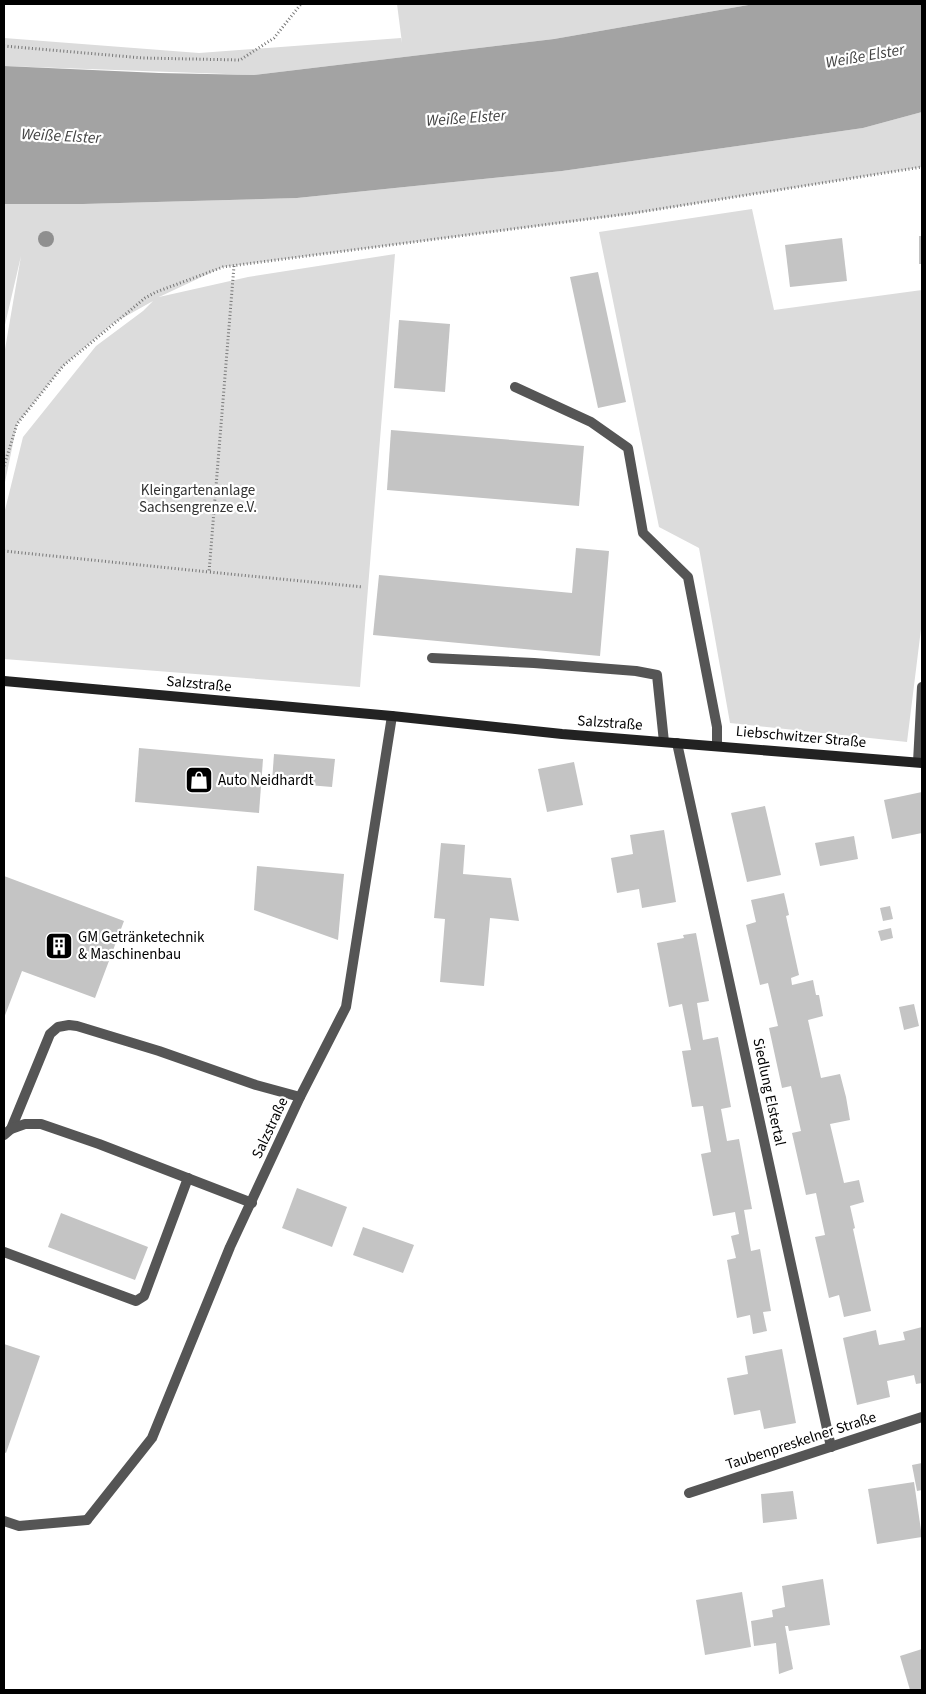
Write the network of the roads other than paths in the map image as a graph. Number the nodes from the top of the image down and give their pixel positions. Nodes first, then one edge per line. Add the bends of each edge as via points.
1 (515, 386) dead end
2 (432, 658) dead end
3 (4, 680) edge
4 (922, 686) edge
5 (392, 716) junction
6 (664, 742) junction
7 (677, 743) junction
8 (716, 746) junction
9 (920, 762) edge
10 (300, 1097) junction
11 (7, 1132) edge
12 (188, 1178) junction
13 (252, 1203) junction
14 (4, 1252) edge
15 (922, 1418) edge
16 (831, 1447) junction
17 (689, 1493) dead end
18 (4, 1521) edge

1 - 8 street via 591,422 628,448 643,533 688,577 717,727
2 - 6 street via 627,670 657,676
3 - 5 main road, Salzstraße
4 - 9 street
5 - 6 main road, Salzstraße
5 - 10 street, Salzstraße via 346,1006
6 - 7 main road, Salzstraße
7 - 8 main road, Liebschwitzer Straße
7 - 16 street, Siedlung Elstertal
8 - 9 main road, Liebschwitzer Straße
10 - 11 street via 69,1025 58,1027 50,1034
10 - 13 street, Salzstraße
11 - 12 street via 25,1124 41,1124
12 - 13 street
12 - 14 street via 141,1300 136,1301
13 - 18 street, Salzstraße via 230,1248 152,1438 87,1520 19,1526
15 - 16 street, Taubenpreskelner Straße
16 - 17 street, Taubenpreskelner Straße

